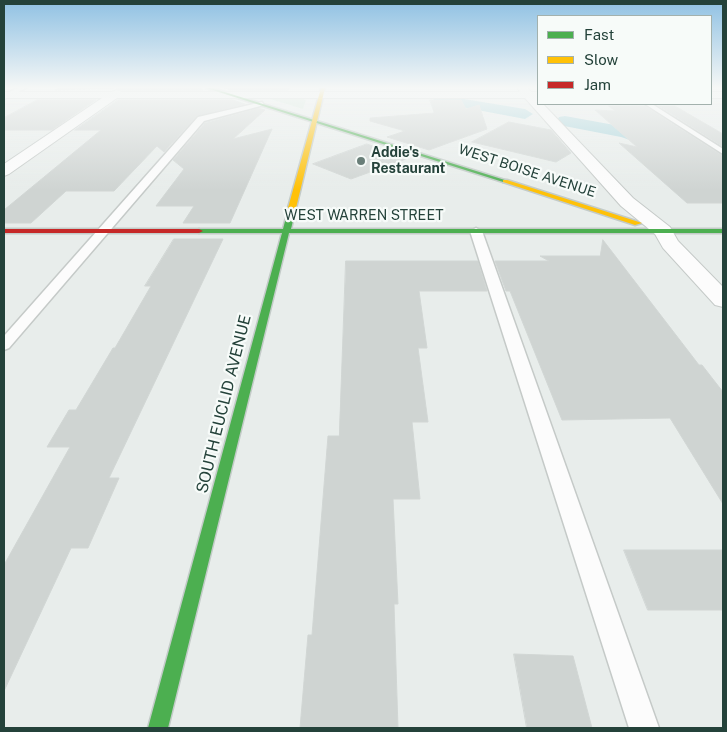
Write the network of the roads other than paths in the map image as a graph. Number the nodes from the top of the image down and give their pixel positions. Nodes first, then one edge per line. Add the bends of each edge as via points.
1 (75, 122) edge
2 (199, 122) edge
3 (312, 122) edge
4 (320, 122) edge
5 (556, 122) edge
6 (676, 122) edge
7 (723, 152) edge
8 (4, 171) edge
9 (4, 230) edge
10 (102, 230) junction
11 (286, 230) junction
12 (476, 230) junction
13 (663, 230) junction
14 (723, 230) edge
15 (706, 243) dead end
16 (723, 300) edge
17 (4, 345) edge
18 (158, 728) edge
19 (644, 728) edge

1 - 8 street
2 - 10 lane
3 - 11 street, SOUTH EUCLID AVENUE
4 - 13 street, WEST BOISE AVENUE
5 - 13 street via 627,202
6 - 7 lane
9 - 10 street, WEST WARREN STREET
10 - 11 street, WEST WARREN STREET
10 - 17 lane
11 - 12 street, WEST WARREN STREET
11 - 18 street, SOUTH EUCLID AVENUE
12 - 13 street, WEST WARREN STREET
12 - 19 lane
13 - 14 street, WEST WARREN STREET
13 - 15 street, WEST BOISE AVENUE
13 - 16 street via 670,244

